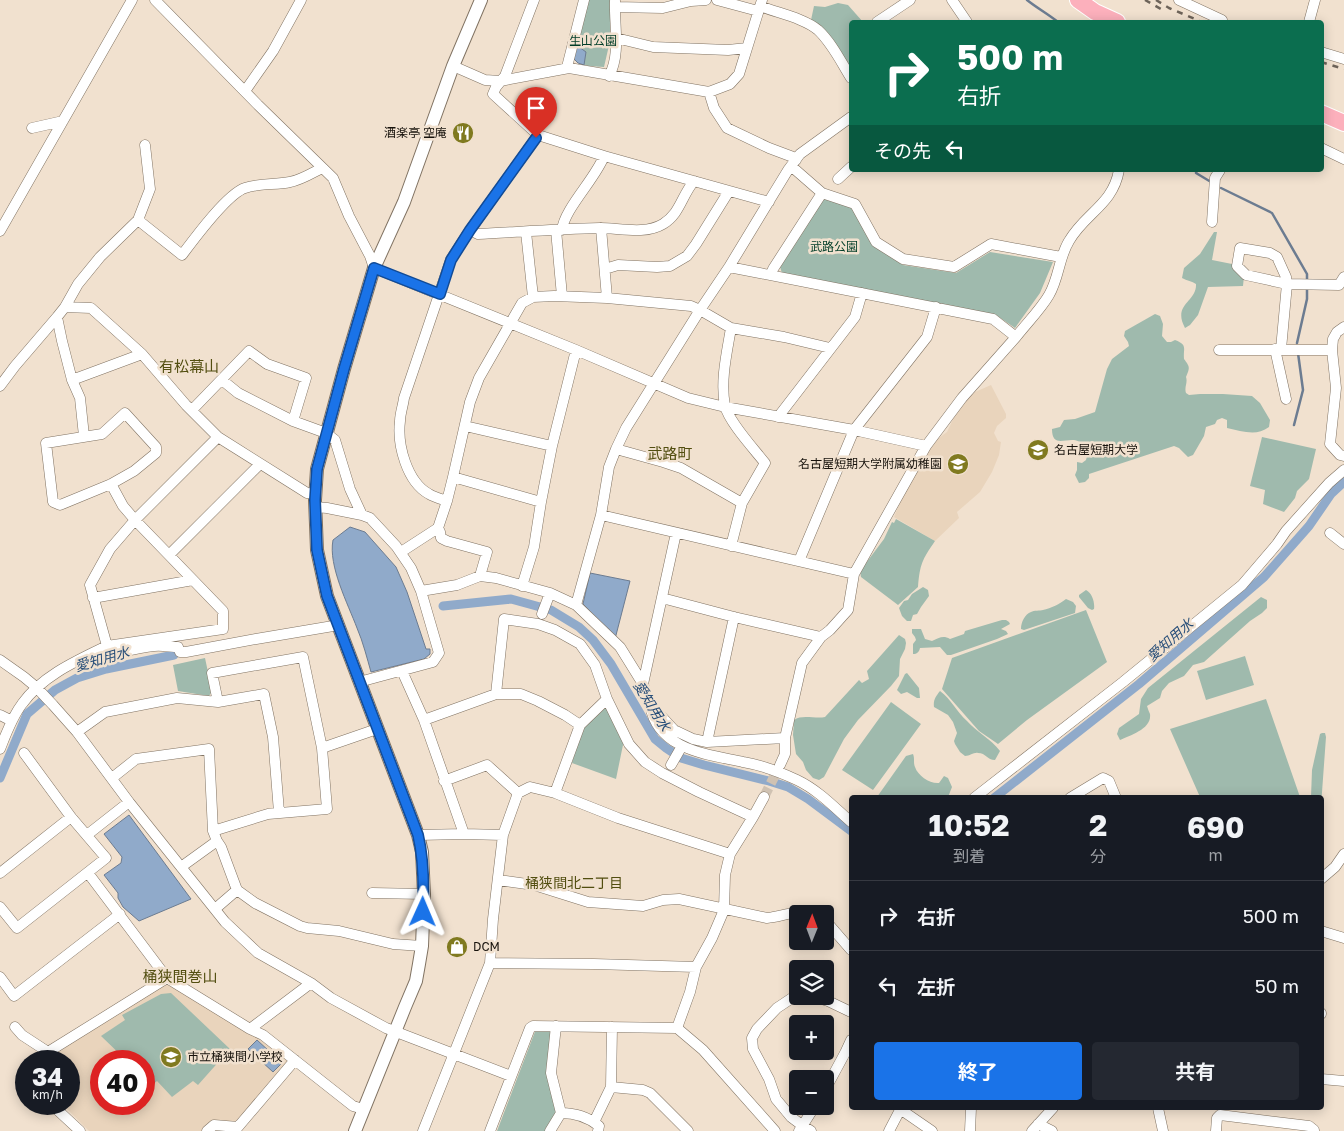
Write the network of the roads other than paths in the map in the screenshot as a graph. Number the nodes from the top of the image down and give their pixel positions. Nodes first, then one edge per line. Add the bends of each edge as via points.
1 (132, 0) edge
2 (155, 0) edge
3 (301, 0) edge
4 (481, 0) edge
5 (534, 0) edge
6 (584, 0) edge
7 (706, 0) edge
8 (717, 0) edge
9 (910, 0) edge
10 (952, 0) edge
11 (1078, 0) edge
12 (1179, 0) edge
13 (1315, 0) edge
14 (615, 3) edge
15 (760, 6) edge
16 (880, 20) edge
17 (966, 20) edge
18 (1113, 20) edge
19 (1222, 20) dead end
20 (1310, 20) edge
21 (616, 38) junction
22 (747, 48) junction
23 (1324, 53) edge
24 (1344, 59) edge
25 (453, 66) junction
26 (569, 68) junction
27 (849, 75) edge
28 (609, 76) junction
29 (500, 81) junction
30 (244, 91) junction
31 (709, 92) junction
32 (1324, 114) edge
33 (849, 118) edge
34 (63, 121) junction
35 (1344, 123) edge
36 (32, 128) dead end
37 (538, 135) junction
38 (145, 145) dead end
39 (1324, 149) edge
40 (604, 156) junction
41 (1344, 159) edge
42 (793, 163) junction
43 (322, 168) junction
44 (849, 169) edge
45 (1119, 172) edge
46 (1219, 172) edge
47 (838, 179) dead end
48 (694, 181) junction
49 (729, 191) junction
50 (822, 193) junction
51 (769, 202) junction
52 (138, 220) junction
53 (1212, 222) dead end
54 (601, 228) junction
55 (470, 230) junction
56 (559, 230) junction
57 (0, 231) edge
58 (526, 232) junction
59 (1061, 257) junction
60 (729, 267) junction
61 (374, 268) junction
62 (605, 269) junction
63 (771, 275) junction
64 (1344, 278) edge
65 (1286, 284) junction
66 (862, 293) junction
67 (440, 294) junction
68 (562, 296) junction
69 (533, 297) junction
70 (607, 298) junction
71 (65, 306) junction
72 (936, 307) junction
73 (700, 310) junction
74 (57, 317) junction
75 (510, 323) junction
76 (731, 328) junction
77 (1344, 328) edge
78 (1016, 337) junction
79 (830, 348) junction
80 (1278, 349) junction
81 (576, 350) junction
82 (1219, 350) dead end
83 (1332, 350) junction
84 (142, 354) junction
85 (72, 380) junction
86 (222, 380) junction
87 (653, 383) junction
88 (0, 386) edge
89 (1286, 399) dead end
90 (725, 406) junction
91 (192, 410) junction
92 (778, 417) junction
93 (292, 421) junction
94 (465, 426) junction
95 (854, 430) junction
96 (326, 433) junction
97 (84, 436) junction
98 (218, 437) junction
99 (552, 446) junction
100 (926, 446) junction
101 (616, 450) junction
102 (1344, 456) edge
103 (260, 464) junction
104 (1344, 470) edge
105 (453, 477) junction
106 (111, 484) junction
107 (315, 501) junction
108 (447, 501) junction
109 (541, 502) junction
110 (742, 502) junction
111 (362, 515) junction
112 (601, 516) junction
113 (135, 520) junction
114 (438, 528) junction
115 (676, 533) junction
116 (1330, 533) dead end
117 (1344, 544) edge
118 (732, 546) junction
119 (400, 552) junction
120 (169, 555) junction
121 (800, 561) junction
122 (854, 574) junction
123 (480, 576) junction
124 (193, 580) junction
125 (522, 586) junction
126 (421, 591) junction
127 (550, 593) junction
128 (94, 598) junction
129 (662, 598) junction
130 (576, 604) junction
131 (542, 614) dead end
132 (734, 617) junction
133 (339, 625) junction
134 (821, 637) junction
135 (107, 646) junction
136 (81, 659) junction
137 (0, 660) edge
138 (402, 670) junction
139 (359, 682) junction
140 (643, 684) junction
141 (38, 689) junction
142 (496, 694) junction
143 (607, 698) junction
144 (218, 702) junction
145 (650, 702) junction
146 (0, 715) edge
147 (12, 720) junction
148 (424, 720) junction
149 (580, 724) junction
150 (377, 728) junction
151 (77, 732) junction
152 (785, 738) junction
153 (707, 742) junction
154 (322, 748) junction
155 (680, 748) junction
156 (0, 749) edge
157 (24, 753) dead end
158 (780, 765) tunnel mouth
159 (671, 766) dead end
160 (112, 778) junction
161 (444, 781) junction
162 (518, 793) junction
163 (555, 794) junction
164 (978, 795) edge
165 (1075, 795) edge
166 (1115, 795) edge
167 (764, 797) tunnel mouth
168 (129, 802) junction
169 (279, 812) junction
170 (71, 817) junction
171 (753, 817) junction
172 (849, 820) edge
173 (464, 834) junction
174 (87, 835) junction
175 (418, 835) junction
176 (215, 836) junction
177 (503, 836) junction
178 (730, 854) junction
179 (1344, 854) edge
180 (181, 867) junction
181 (0, 873) edge
182 (88, 873) junction
183 (1324, 876) edge
184 (498, 880) junction
185 (237, 890) junction
186 (372, 893) dead end
187 (424, 894) junction
188 (0, 907) edge
189 (215, 909) junction
190 (724, 910) junction
191 (120, 914) junction
192 (789, 914) edge
193 (834, 929) edge
194 (1324, 932) edge
195 (1344, 938) edge
196 (849, 944) edge
197 (422, 946) junction
198 (490, 963) junction
199 (696, 967) junction
200 (0, 977) edge
201 (167, 978) junction
202 (311, 983) junction
203 (789, 1000) edge
204 (834, 1005) edge
205 (849, 1011) edge
206 (556, 1026) junction
207 (15, 1027) dead end
208 (612, 1027) junction
209 (677, 1028) junction
210 (250, 1029) junction
211 (395, 1032) junction
212 (849, 1044) edge
213 (39, 1050) edge
214 (55, 1050) edge
215 (454, 1054) junction
216 (295, 1060) junction
217 (834, 1073) edge
218 (511, 1076) junction
219 (1324, 1079) edge
220 (1344, 1081) edge
221 (611, 1087) junction
222 (363, 1109) junction
223 (899, 1110) edge
224 (903, 1110) edge
225 (971, 1110) edge
226 (1051, 1110) edge
227 (1158, 1110) edge
228 (561, 1113) junction
229 (63, 1115) edge
230 (811, 1115) edge
231 (596, 1127) edge
232 (1035, 1128) edge
233 (804, 1129) edge
234 (80, 1131) edge
235 (207, 1131) edge
236 (355, 1131) edge
237 (422, 1131) edge
238 (490, 1131) edge
239 (550, 1131) edge
240 (688, 1131) edge
241 (776, 1131) edge
242 (890, 1131) edge
243 (932, 1131) edge
244 (970, 1131) edge
245 (1052, 1131) edge
246 (1162, 1131) edge
247 (1216, 1131) edge
248 (1314, 1131) edge

1 - 34 street
2 - 30 street
3 - 30 street via 273,52
4 - 25 street
5 - 29 street via 505,76
6 - 26 street
7 - 14 street via 663,8
8 - 15 street
9 - 16 street
10 - 17 street
11 - 18 highway
12 - 19 street
13 - 20 street
14 - 21 street
15 - 22 street
15 - 27 street via 817,30
21 - 22 street via 652,47
21 - 28 street
22 - 31 street via 735,79
23 - 24 street
25 - 29 street via 485,80
25 - 61 street via 404,202
26 - 28 street
26 - 29 street
28 - 31 street
29 - 37 street via 493,94
30 - 43 street
31 - 42 street via 714,108 727,128 792,157
32 - 35 highway
33 - 42 street via 800,154
34 - 36 street
34 - 57 street
37 - 40 street
37 - 55 street
38 - 52 street via 150,189
39 - 41 street
40 - 48 street
40 - 56 street
42 - 50 street
42 - 51 street
43 - 52 street via 291,182 243,188 228,200 182,255
43 - 61 street via 333,178
44 - 47 street
45 - 59 street via 1106,200 1080,224
46 - 53 street via 1215,178
48 - 49 street
48 - 54 street via 675,214 663,224 642,230
49 - 51 street
49 - 62 street via 687,256 670,266 618,265
50 - 59 street via 855,204 876,242 903,259 954,267 991,244
50 - 63 street
51 - 60 street
52 - 71 street via 100,257
54 - 56 street
54 - 62 street
55 - 58 street via 478,234
55 - 67 street via 451,260
56 - 58 street
56 - 68 street
58 - 69 street
59 - 78 street via 1049,295
60 - 63 street
60 - 73 street
61 - 67 street
61 - 96 street
62 - 70 street
63 - 66 street
64 - 65 street via 1339,284
65 - 65 street via 1286,276 1277,257 1240,248 1237,266 1246,275
65 - 80 street
66 - 72 street
66 - 79 street via 855,317
67 - 75 street
67 - 108 street via 404,398 399,422 401,445 413,480 428,494
68 - 69 street
68 - 70 street
69 - 75 street via 522,302
70 - 73 street via 691,306
71 - 74 street
71 - 84 street via 91,308
72 - 78 street via 993,319
72 - 95 street via 927,337
73 - 76 street
73 - 87 street
74 - 85 street
74 - 88 street
75 - 81 street
75 - 94 street via 479,378
76 - 79 street
76 - 90 street via 723,376
77 - 83 street via 1337,332
78 - 100 street via 962,398
79 - 92 street
80 - 82 street
80 - 83 street
80 - 89 street
81 - 87 street
81 - 99 street
83 - 102 street via 1336,388 1330,444 1340,456
84 - 85 street
84 - 91 street
85 - 97 street via 80,398
86 - 91 street
86 - 93 street via 238,394
86 - 93 street via 249,351 267,364 306,378
87 - 90 street via 688,398
87 - 101 street
90 - 92 street
90 - 110 street via 730,418 765,463
91 - 98 street
92 - 95 street
93 - 96 street
94 - 99 street
94 - 105 street
95 - 100 street
95 - 121 street
96 - 107 street via 317,469
96 - 111 street via 335,440 350,490
97 - 106 street via 102,434 125,413 156,447 156,452 134,471
97 - 106 street via 46,444 53,502 60,505
98 - 103 street
98 - 113 street
99 - 109 street
100 - 122 street
101 - 110 street via 681,468
101 - 112 street via 609,467
103 - 107 street
103 - 120 street
104 - 164 street via 1286,531 1242,585
105 - 108 street
105 - 109 street
106 - 113 street
107 - 111 street via 327,508
107 - 133 street via 317,550 327,596
108 - 114 street
109 - 125 street via 534,547
110 - 118 street
111 - 119 street via 370,518
112 - 115 street
112 - 130 street
113 - 120 street
113 - 128 street via 110,549 90,585
114 - 119 street
114 - 123 street via 441,538 447,542 487,552
115 - 118 street
115 - 129 street
116 - 117 street
118 - 121 street
119 - 126 street
120 - 124 street
121 - 122 street
122 - 134 street via 848,610
123 - 125 street
123 - 126 street via 457,585
124 - 128 street
124 - 135 street via 222,611 223,629
125 - 127 street
126 - 138 street via 439,653 433,662
127 - 130 street
127 - 131 street
128 - 135 street
129 - 132 street
129 - 140 street
130 - 140 street via 620,647
132 - 134 street
132 - 153 street
133 - 136 street via 186,652 180,652 178,647 156,645
133 - 139 street
134 - 152 street via 802,663
135 - 136 street
136 - 141 street via 48,678
137 - 141 street
138 - 139 street
138 - 148 street
139 - 150 street
140 - 145 street
141 - 147 street via 22,704
141 - 151 street
142 - 143 street via 504,619 538,624 580,644 595,665
142 - 148 street
142 - 149 street via 521,694
143 - 149 street
143 - 171 street via 629,744 645,762
144 - 151 street via 177,698 104,712
144 - 154 street via 212,673 303,657
144 - 169 street via 264,694 273,737
145 - 153 street via 674,730
145 - 155 street via 656,723
146 - 147 street
147 - 156 street
148 - 161 street
149 - 163 street
150 - 154 street
150 - 175 street
151 - 160 street
152 - 153 street
152 - 158 street via 785,754
154 - 169 street via 327,809
155 - 159 street
155 - 172 street via 766,768 796,780 818,792
157 - 170 street
160 - 168 street
160 - 176 street via 136,759 209,749
161 - 162 street via 487,765
161 - 173 street
162 - 163 street via 530,786
162 - 177 street
163 - 178 street
165 - 166 street via 1102,778 1109,781
167 - 171 street
168 - 174 street
168 - 180 street
169 - 176 street
170 - 174 street
170 - 181 street
171 - 178 street
173 - 175 street
173 - 177 street
174 - 182 street via 106,858
175 - 187 street
176 - 180 street
176 - 185 street
177 - 184 street
178 - 190 street via 725,876
179 - 183 street
180 - 189 street
182 - 188 street via 17,928
182 - 191 street
184 - 190 street via 534,885 588,902 643,906 679,899
184 - 198 street
185 - 189 street
185 - 197 street via 300,926 394,944
186 - 187 street
187 - 197 street
189 - 202 street via 258,953
190 - 192 street via 767,918
190 - 199 street
191 - 200 street via 14,996
191 - 201 street
193 - 196 street
194 - 195 street
197 - 211 street via 416,980
198 - 199 street
198 - 215 street
199 - 209 street
201 - 210 street
201 - 214 street
202 - 210 street
202 - 211 street via 331,998
203 - 233 street via 757,1029 752,1038 753,1049 776,1099
204 - 205 street
206 - 208 street
206 - 218 street via 530,1028
206 - 228 street via 551,1073
207 - 213 street
208 - 209 street
208 - 221 street
209 - 241 street via 703,1050
210 - 216 street via 263,1034
211 - 215 street
211 - 222 street
212 - 217 street
215 - 218 street
215 - 237 street
216 - 222 street via 353,1106
216 - 235 street via 238,1127 214,1125
218 - 238 street
219 - 220 street
221 - 231 street
221 - 240 street via 650,1093
222 - 236 street
223 - 242 street
224 - 243 street
225 - 244 street
226 - 232 street
227 - 246 street
228 - 231 street via 573,1114
228 - 239 street
229 - 234 street
230 - 233 street
232 - 245 street
247 - 248 street via 1220,1115 1309,1126

